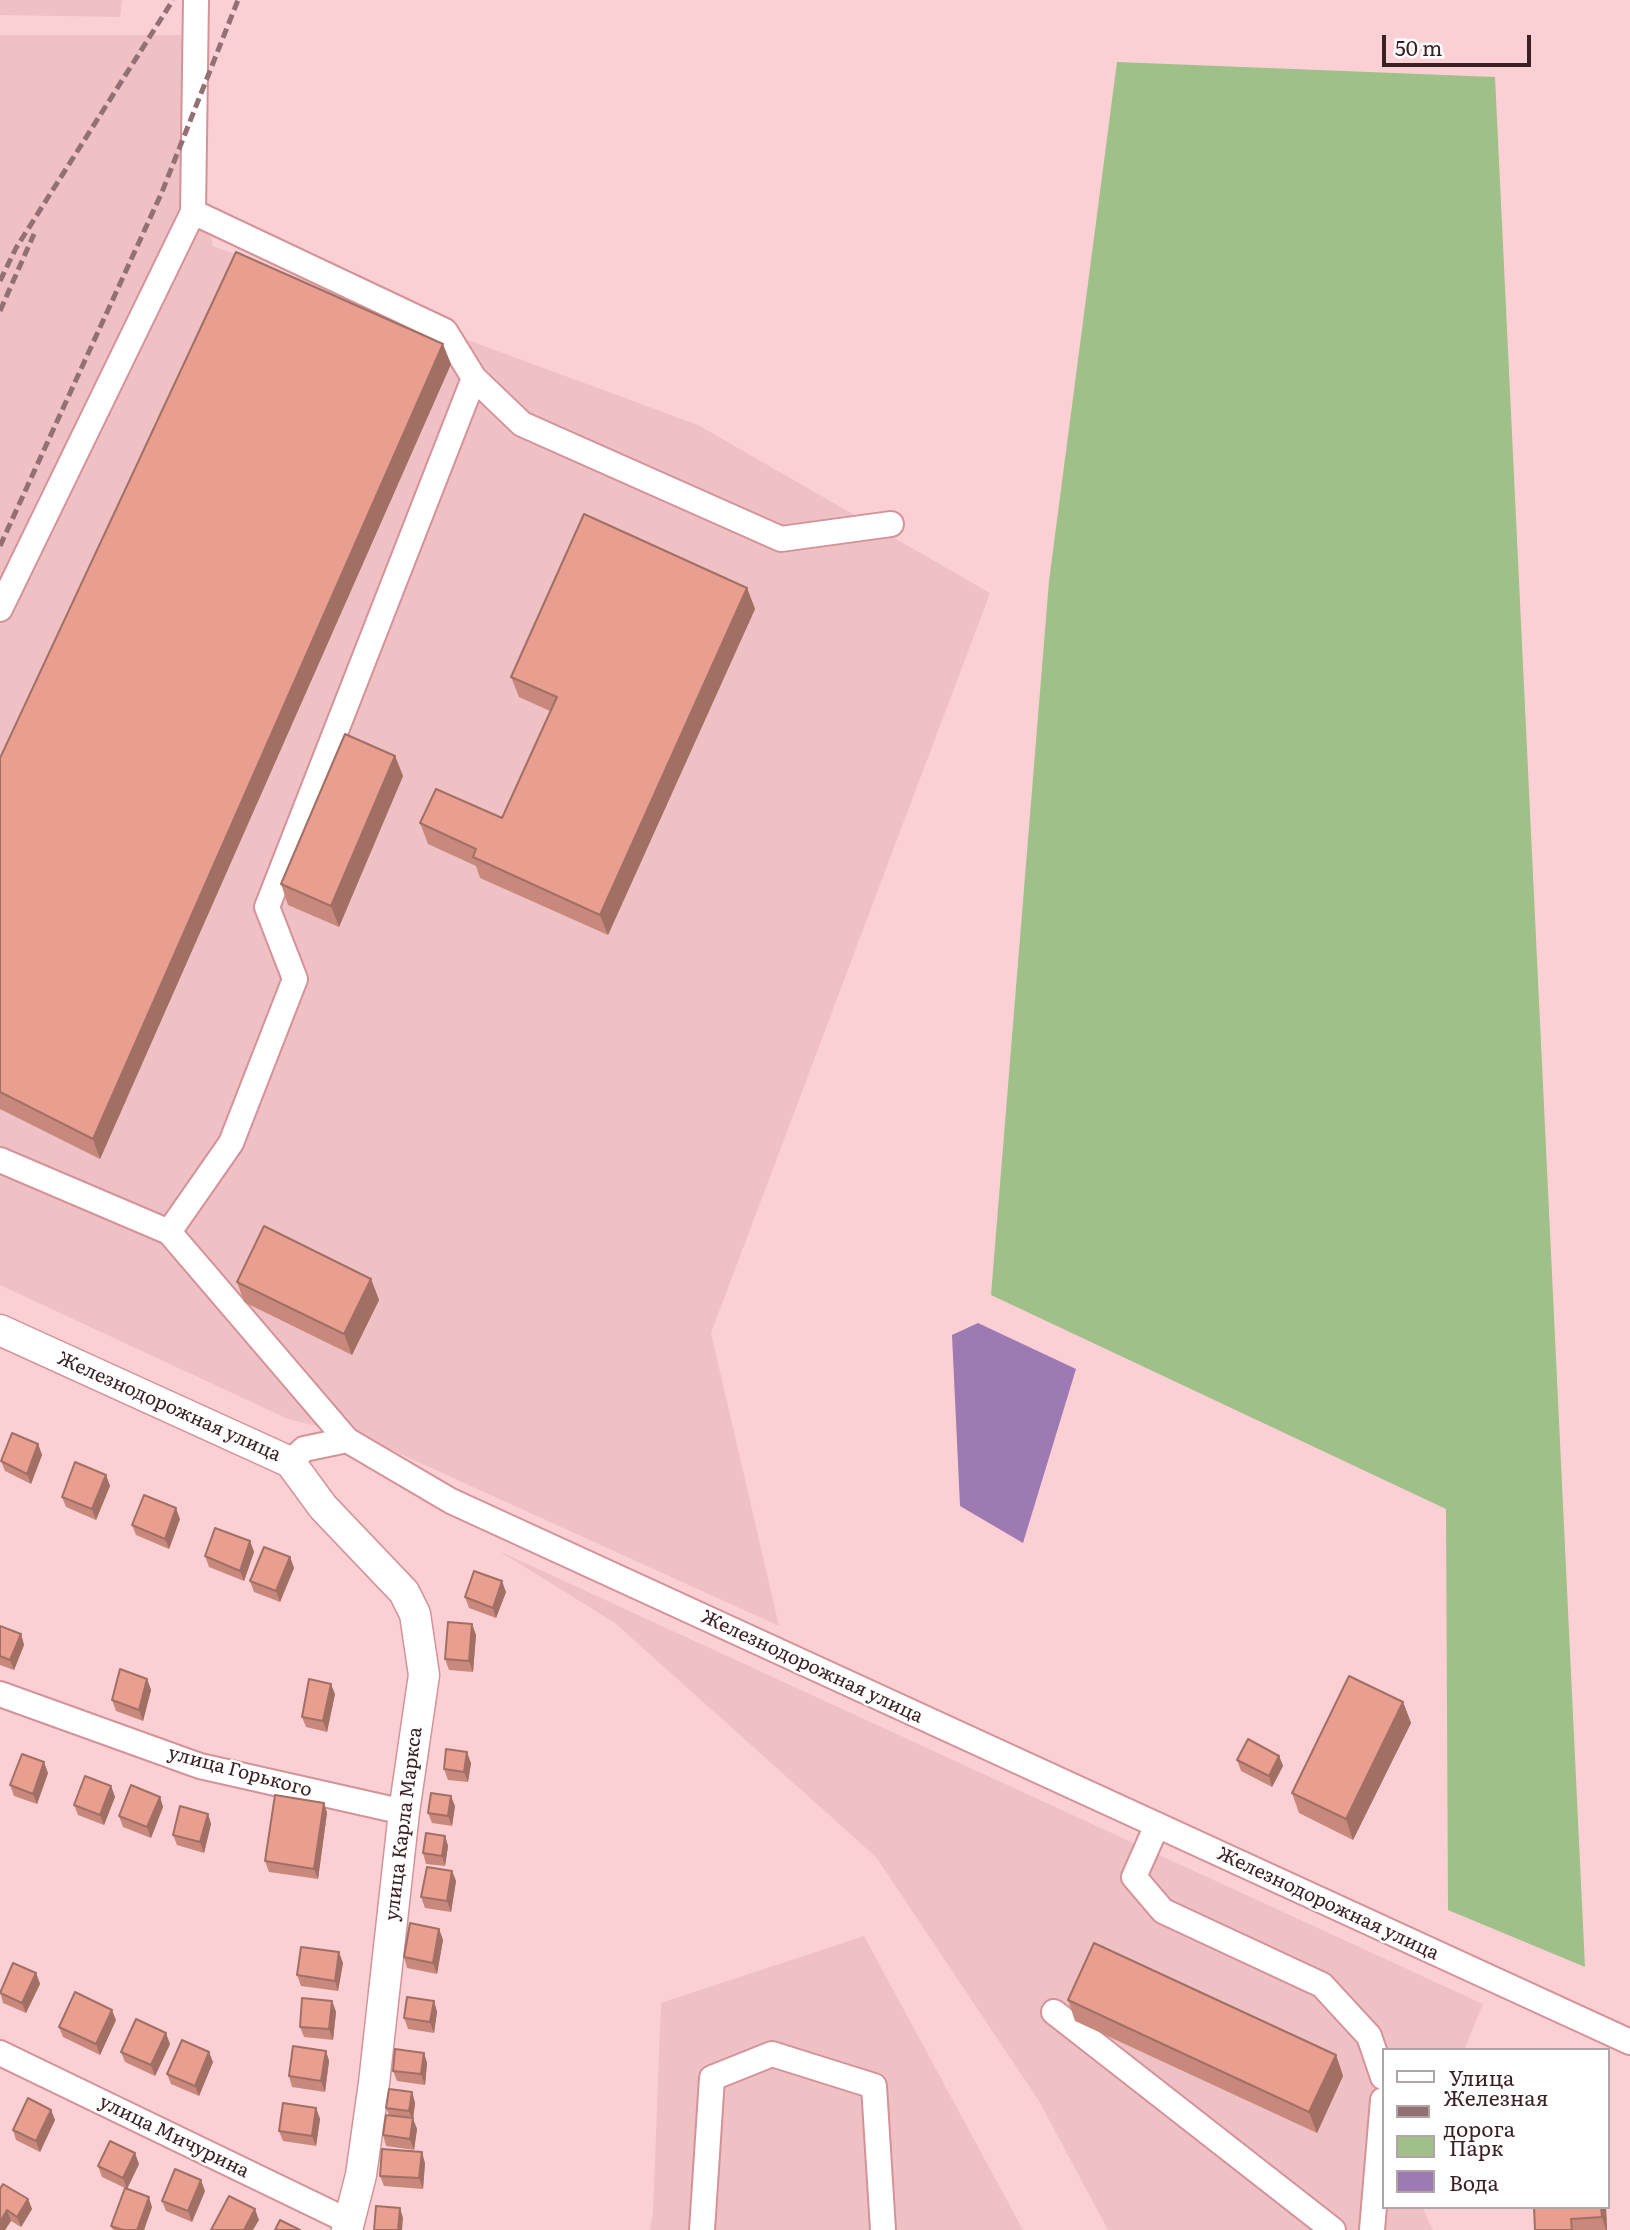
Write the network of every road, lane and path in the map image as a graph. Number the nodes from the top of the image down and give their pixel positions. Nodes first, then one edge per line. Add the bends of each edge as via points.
1 (197, 0) edge
2 (193, 212) junction
3 (474, 378) junction
4 (891, 524) dead end
5 (0, 609) edge
6 (0, 1160) edge
7 (169, 1233) junction
8 (0, 1330) edge
9 (347, 1440) junction
10 (290, 1462) junction
11 (0, 1694) edge
12 (404, 1812) junction
13 (1157, 1825) junction
14 (1054, 2012) dead end
15 (1630, 2042) edge
16 (0, 2053) edge
17 (1382, 2074) edge
18 (1382, 2111) edge
19 (348, 2226) edge
20 (702, 2230) edge
21 (883, 2230) edge
22 (1333, 2230) edge
23 (1371, 2230) edge

1 - 2 street
2 - 3 street via 444,331
2 - 5 street
3 - 4 street via 522,424 781,539
3 - 7 street via 267,906 295,979 231,1143
6 - 7 street
7 - 9 street
8 - 10 main road, Железнодорожная улица
9 - 10 street, Железнодорожная улица via 303,1449
9 - 13 street, Железнодорожная улица via 451,1501
10 - 12 main road, улица Карла Маркса via 323,1507 404,1592 415,1614 424,1675
11 - 12 street, улица Горького via 200,1766
12 - 19 main road, улица Карла Маркса via 374,2083 361,2175
13 - 15 street, Железнодорожная улица
13 - 17 street via 1134,1877 1163,1911 1322,1985 1368,2036
14 - 22 street
16 - 19 street, улица Мичурина
18 - 23 street
20 - 21 street via 712,2078 772,2054 874,2086

